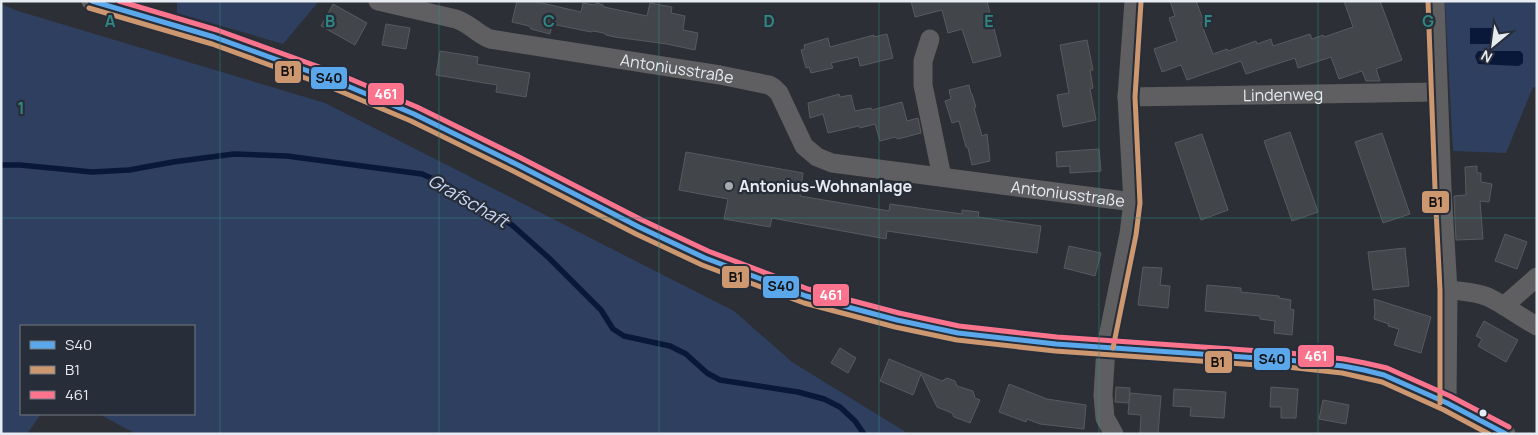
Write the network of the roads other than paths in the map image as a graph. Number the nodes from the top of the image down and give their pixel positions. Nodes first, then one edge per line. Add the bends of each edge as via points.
1 (91, 1) edge
2 (378, 1) edge
3 (1134, 1) edge
4 (1435, 1) edge
5 (930, 39) dead end
6 (1438, 92) junction
7 (1127, 97) junction
8 (942, 178) junction
9 (1133, 202) junction
10 (1537, 277) edge
11 (1448, 290) junction
12 (1504, 306) junction
13 (1537, 326) edge
14 (1106, 347) junction
15 (1448, 403) junction
16 (1484, 428) edge
17 (1114, 434) edge
18 (1506, 434) edge

1 - 14 street via 214,37 333,80 414,114 705,258 806,296 958,333
2 - 8 street, Antoniusstraße via 456,18 490,39 769,85 779,92 804,146 817,157 832,163
3 - 7 street
4 - 6 street
5 - 8 street via 922,78
6 - 7 street, Lindenweg
6 - 11 street
7 - 9 street
8 - 9 street, Antoniusstraße
9 - 14 street
10 - 12 street
11 - 12 street via 1481,295
11 - 15 street
12 - 13 street
14 - 15 street via 1343,366 1384,376
14 - 17 street via 1105,418
15 - 16 street
16 - 18 street

